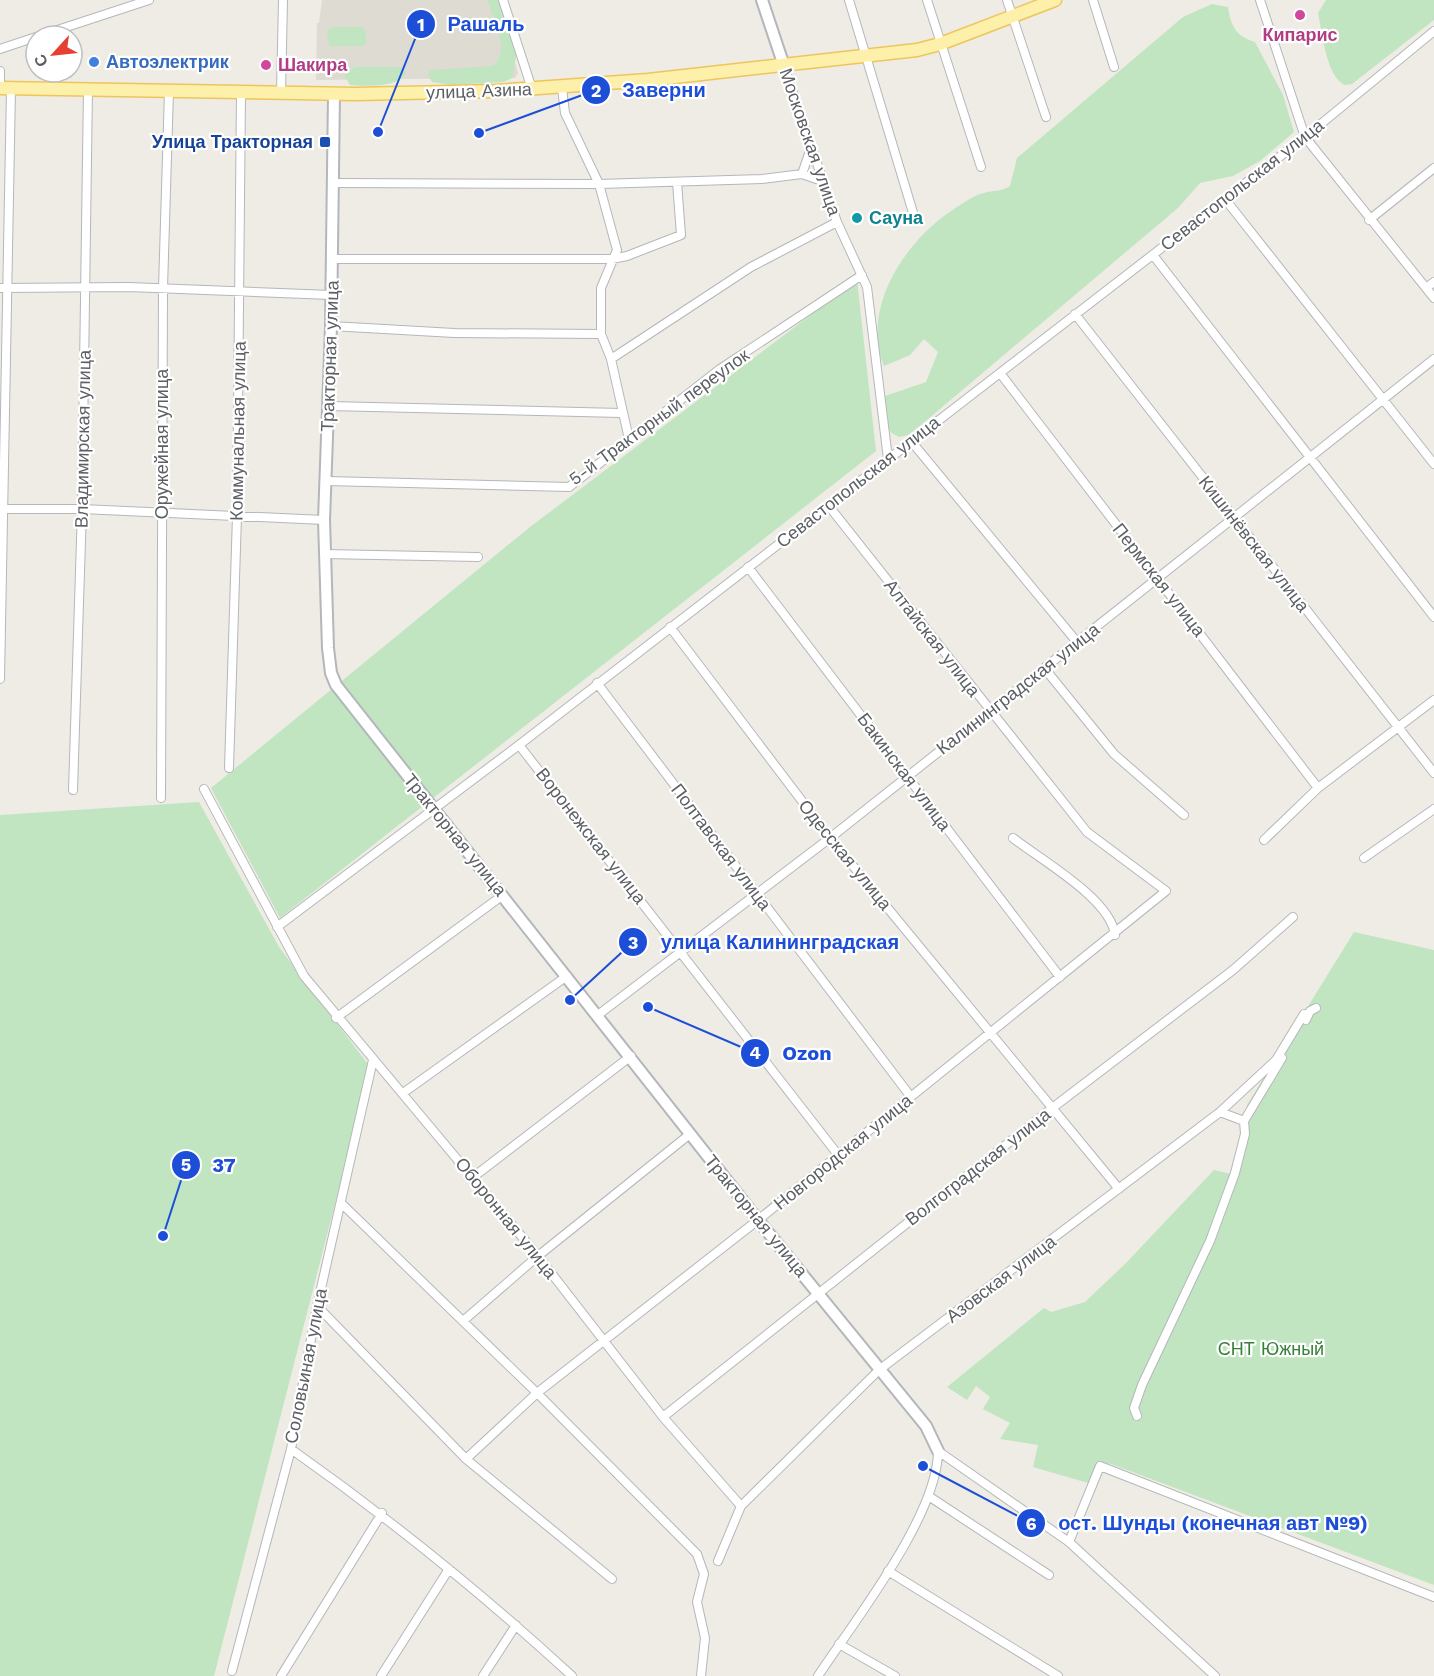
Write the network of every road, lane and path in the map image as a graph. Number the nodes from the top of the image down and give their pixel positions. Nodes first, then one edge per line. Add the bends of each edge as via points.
1 (149, 0) edge
2 (283, 0) edge
3 (503, 0) edge
4 (762, 0) edge
5 (849, 0) edge
6 (927, 0) edge
7 (1007, 0) edge
8 (1055, 0) edge
9 (1093, 0) edge
10 (1260, 0) edge
11 (1012, 18) junction
12 (77, 24) edge
13 (1434, 31) edge
14 (24, 41) edge
15 (940, 44) junction
16 (0, 49) edge
17 (867, 56) junction
18 (784, 66) junction
19 (1114, 67) dead end
20 (0, 71) edge
21 (4, 88) edge
22 (562, 88) junction
23 (88, 89) junction
24 (532, 89) junction
25 (169, 91) junction
26 (241, 93) junction
27 (281, 93) junction
28 (334, 94) junction
29 (1046, 117) dead end
30 (1305, 137) junction
31 (812, 148) junction
32 (981, 167) dead end
33 (1434, 168) edge
34 (801, 174) junction
35 (822, 181) junction
36 (677, 182) junction
37 (333, 183) junction
38 (598, 184) junction
39 (1225, 199) junction
40 (914, 216) dead end
41 (1369, 220) junction
42 (837, 222) junction
43 (1153, 255) junction
44 (332, 259) junction
45 (612, 259) junction
46 (862, 275) junction
47 (1434, 282) edge
48 (3, 288) edge
49 (163, 288) junction
50 (1426, 288) junction
51 (86, 289) junction
52 (240, 290) junction
53 (331, 295) junction
54 (1434, 298) edge
55 (1076, 314) junction
56 (332, 326) junction
57 (601, 334) junction
58 (611, 359) junction
59 (1434, 359) edge
60 (1000, 373) junction
61 (1385, 400) junction
62 (329, 406) junction
63 (621, 413) junction
64 (629, 439) junction
65 (911, 441) junction
66 (888, 459) junction
67 (1309, 459) junction
68 (1434, 464) edge
69 (326, 481) junction
70 (828, 505) junction
71 (3, 509) edge
72 (82, 509) junction
73 (161, 513) junction
74 (237, 516) junction
75 (1234, 519) junction
76 (324, 520) junction
77 (324, 554) junction
78 (478, 556) dead end
79 (748, 567) junction
80 (1158, 579) junction
81 (1434, 617) edge
82 (669, 627) junction
83 (1077, 642) junction
84 (1045, 669) junction
85 (0, 679) edge
86 (597, 683) junction
87 (1434, 700) edge
88 (989, 711) junction
89 (1400, 727) junction
90 (519, 745) junction
91 (229, 768) dead end
92 (1434, 773) edge
93 (907, 777) junction
94 (1318, 788) junction
95 (204, 789) dead end
96 (74, 790) dead end
97 (161, 798) dead end
98 (433, 809) junction
99 (1434, 809) edge
100 (1184, 815) dead end
101 (830, 838) junction
102 (1013, 838) dead end
103 (1264, 840) dead end
104 (1364, 858) dead end
105 (1166, 891) joint
106 (756, 894) junction
107 (503, 896) junction
108 (1293, 917) dead end
109 (277, 927) junction
110 (1115, 935) junction
111 (682, 952) junction
112 (567, 976) junction
113 (1060, 977) junction
114 (1316, 1008) dead end
115 (1304, 1014) dead end
116 (598, 1015) junction
117 (336, 1018) junction
118 (990, 1034) junction
119 (631, 1056) junction
120 (373, 1060) junction
121 (403, 1093) junction
122 (911, 1097) junction
123 (1051, 1109) junction
124 (1220, 1112) junction
125 (1244, 1121) junction
126 (690, 1134) junction
127 (839, 1156) junction
128 (472, 1178) junction
129 (1119, 1189) junction
130 (341, 1203) junction
131 (758, 1221) junction
132 (538, 1256) junction
133 (818, 1293) junction
134 (317, 1306) junction
135 (463, 1321) junction
136 (603, 1340) junction
137 (879, 1370) junction
138 (537, 1393) junction
139 (1137, 1416) dead end
140 (663, 1417) junction
141 (291, 1449) junction
142 (938, 1450) junction
143 (466, 1459) junction
144 (930, 1497) junction
145 (741, 1506) junction
146 (382, 1514) junction
147 (1069, 1542) junction
148 (718, 1561) dead end
149 (449, 1569) junction
150 (888, 1570) junction
151 (1049, 1575) dead end
152 (612, 1579) dead end
153 (1434, 1597) edge
154 (516, 1625) junction
155 (840, 1644) junction
156 (232, 1671) dead end
157 (281, 1676) edge
158 (381, 1676) edge
159 (483, 1676) edge
160 (572, 1676) edge
161 (701, 1676) edge
162 (818, 1676) edge
163 (895, 1676) edge
164 (1059, 1676) edge
165 (1215, 1676) edge

1 - 12 street
2 - 27 street
3 - 24 street
4 - 18 street, Московская улица
5 - 17 street
6 - 15 street
7 - 11 street
8 - 11 main road, улица Азина
9 - 19 street
10 - 30 street
11 - 15 main road, улица Азина
11 - 29 street
13 - 30 street, Севастопольская улица
14 - 16 street
15 - 17 main road, улица Азина
15 - 32 street
17 - 18 main road, улица Азина
17 - 40 street
18 - 22 main road, улица Азина
18 - 31 street, Московская улица
20 - 21 street
21 - 23 main road, улица Азина
21 - 48 street
22 - 24 main road, улица Азина
22 - 38 street via 565,113
23 - 25 main road, улица Азина
23 - 51 street, Владимирская улица
24 - 28 main road, улица Азина
25 - 26 main road, улица Азина
25 - 49 street, Оружейная улица
26 - 27 main road, улица Азина
26 - 52 street, Коммунальная улица
27 - 28 main road, улица Азина
28 - 37 street, Тракторная улица
30 - 39 street, Севастопольская улица
30 - 41 street
31 - 34 street
31 - 35 street, Московская улица
33 - 41 street
34 - 35 street
34 - 36 street
35 - 42 street, Московская улица
36 - 38 street
36 - 45 street via 681,236
37 - 38 street
37 - 44 street, Тракторная улица
38 - 45 street via 617,250
39 - 43 street, Севастопольская улица
39 - 61 street
41 - 50 street
42 - 46 street, Московская улица
42 - 58 street via 751,267
43 - 55 street, Севастопольская улица
43 - 67 street
44 - 45 street
44 - 53 street, Тракторная улица
45 - 57 street via 601,288
46 - 64 street, 5-й Тракторный переулок via 720,369
46 - 66 street, Московская улица via 867,287
47 - 50 street
48 - 51 street
48 - 71 street
49 - 51 street
49 - 52 street
49 - 73 street, Оружейная улица
50 - 54 street
51 - 72 street, Владимирская улица
52 - 53 street
52 - 74 street, Коммунальная улица
53 - 56 street, Тракторная улица
55 - 60 street, Севастопольская улица
55 - 75 street, Кишинёвская улица
56 - 57 street via 453,333
56 - 62 street, Тракторная улица
57 - 58 street
58 - 63 street
59 - 61 street, Калининградская улица
60 - 65 street, Севастопольская улица
60 - 80 street, Пермская улица
61 - 67 street, Калининградская улица
61 - 68 street
62 - 63 street
62 - 69 street, Тракторная улица
63 - 64 street
64 - 69 street, 5-й Тракторный переулок via 569,487
65 - 66 street, Севастопольская улица
65 - 83 street
66 - 70 street, Севастопольская улица
67 - 75 street, Калининградская улица
67 - 81 street
69 - 76 street, Тракторная улица
70 - 79 street, Севастопольская улица
70 - 88 street, Алтайская улица
71 - 72 street
71 - 85 street
72 - 73 street
72 - 96 street, Владимирская улица
73 - 74 street
73 - 97 street, Оружейная улица
74 - 76 street
74 - 91 street, Коммунальная улица
75 - 80 street, Калининградская улица
75 - 89 street, Кишинёвская улица
76 - 77 street, Тракторная улица
77 - 78 street
77 - 98 street, Тракторная улица via 328,648 336,685
79 - 82 street, Севастопольская улица
79 - 93 street, Бакинская улица
80 - 83 street, Калининградская улица
80 - 94 street, Пермская улица
82 - 86 street, Севастопольская улица
82 - 101 street, Одесская улица
83 - 84 street, Калининградская улица
84 - 88 street, Калининградская улица
84 - 100 street via 1114,754
86 - 90 street, Севастопольская улица
86 - 106 street, Полтавская улица
87 - 89 street
88 - 93 street, Калининградская улица
88 - 105 street, Алтайская улица via 1087,832
89 - 92 street, Кишинёвская улица
89 - 94 street
90 - 98 street, Севастопольская улица
90 - 111 street, Воронежская улица
93 - 101 street, Калининградская улица
93 - 113 street, Бакинская улица
94 - 103 street
95 - 109 street, Оборонная улица
98 - 107 street, Тракторная улица
98 - 109 street, Севастопольская улица
99 - 104 street
101 - 106 street, Калининградская улица
101 - 118 street, Одесская улица
102 - 110 street via 1095,899
105 - 110 street, Новгородская улица
106 - 111 street, Калининградская улица
106 - 122 street, Полтавская улица
107 - 112 street, Тракторная улица
107 - 117 street
108 - 123 street, Волгоградская улица via 1233,970
109 - 117 street, Оборонная улица via 304,976
110 - 113 street, Новгородская улица
111 - 116 street, Калининградская улица
111 - 127 street, Воронежская улица
112 - 116 street, Тракторная улица
112 - 121 street
113 - 118 street, Новгородская улица
114 - 125 street via 1310,1011
115 - 124 street, Азовская улица via 1276,1060
116 - 119 street, Тракторная улица
117 - 120 street, Оборонная улица
118 - 122 street, Новгородская улица
118 - 123 street, Одесская улица
119 - 126 street, Тракторная улица
119 - 128 street
120 - 121 street, Оборонная улица
120 - 130 street, Соловьиная улица
121 - 128 street, Оборонная улица
122 - 127 street, Новгородская улица
123 - 129 street, Одесская улица
123 - 133 street, Волгоградская улица
124 - 125 street
124 - 129 street, Азовская улица
125 - 139 street via 1245,1134 1210,1241 1142,1385 1134,1408
126 - 131 street, Тракторная улица
126 - 132 street
127 - 131 street, Новгородская улица
128 - 132 street, Оборонная улица
129 - 137 street, Азовская улица
130 - 134 street, Соловьиная улица
130 - 135 street
131 - 133 street, Тракторная улица
131 - 136 street, Новгородская улица
132 - 135 street
132 - 136 street, Оборонная улица
133 - 137 street, Тракторная улица
133 - 140 street, Волгоградская улица
134 - 141 street, Соловьиная улица
134 - 143 street
135 - 138 street
136 - 138 street, Новгородская улица
136 - 140 street, Оборонная улица
137 - 142 street, Тракторная улица via 926,1426
137 - 145 street, Азовская улица
138 - 143 street, Новгородская улица
138 - 161 street via 697,1554 704,1574 697,1602 705,1638
140 - 145 street, Оборонная улица
141 - 146 street
141 - 156 street, Соловьиная улица
142 - 144 street via 938,1468
142 - 147 street
143 - 152 street
144 - 150 street
144 - 151 street
145 - 148 street, Азовская улица
146 - 149 street
146 - 157 street
147 - 153 street via 1100,1466
147 - 165 street
149 - 154 street
149 - 158 street
150 - 155 street
150 - 164 street
154 - 159 street
154 - 160 street
155 - 162 street
155 - 163 street

